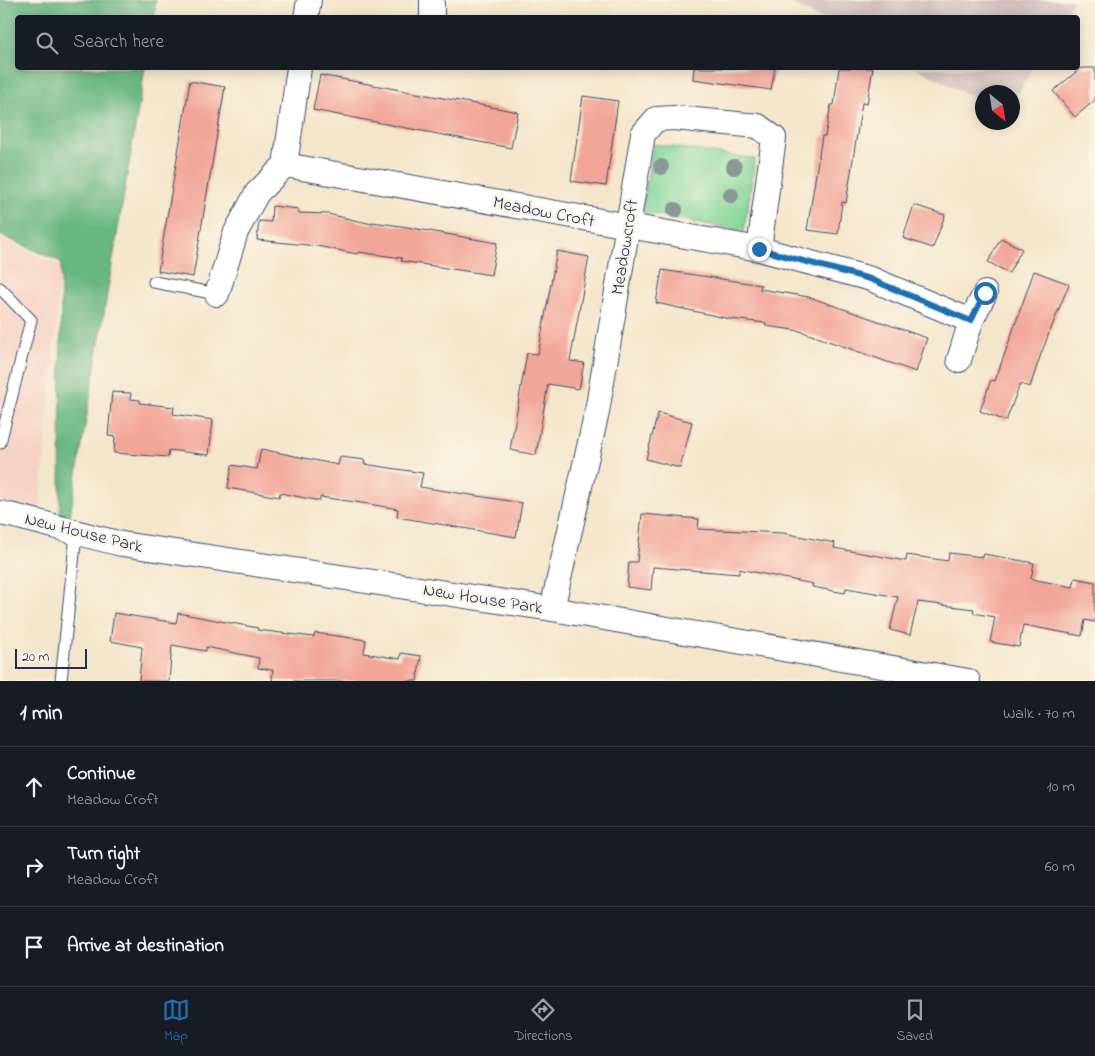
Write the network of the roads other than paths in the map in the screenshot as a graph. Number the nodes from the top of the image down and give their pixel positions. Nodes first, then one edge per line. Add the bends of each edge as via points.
1 (309, 0) edge
2 (432, 0) edge
3 (306, 15) edge
4 (432, 15) edge
5 (299, 70) edge
6 (285, 165) junction
7 (628, 227) junction
8 (759, 249) junction
9 (154, 282) dead end
10 (0, 288) edge
11 (985, 293) dead end
12 (218, 294) joint
13 (971, 321) junction
14 (959, 360) dead end
15 (0, 443) edge
16 (0, 513) edge
17 (76, 534) junction
18 (552, 609) junction
19 (61, 681) edge
20 (968, 681) edge

1 - 3 street
2 - 4 street
5 - 6 street
6 - 7 street, Meadow Croft
6 - 12 street via 257,193 236,232
7 - 8 street, Meadow Croft
7 - 8 street, Meadowcroft via 643,134 656,119 758,126 774,138
7 - 18 street, Meadowcroft via 597,412
8 - 13 street, Meadow Croft via 870,279
9 - 12 lane
10 - 15 lane via 31,320
11 - 13 street
13 - 14 street
16 - 17 street, New House Park via 39,520
17 - 18 street, New House Park via 122,544
17 - 19 lane
18 - 20 street, New House Park

